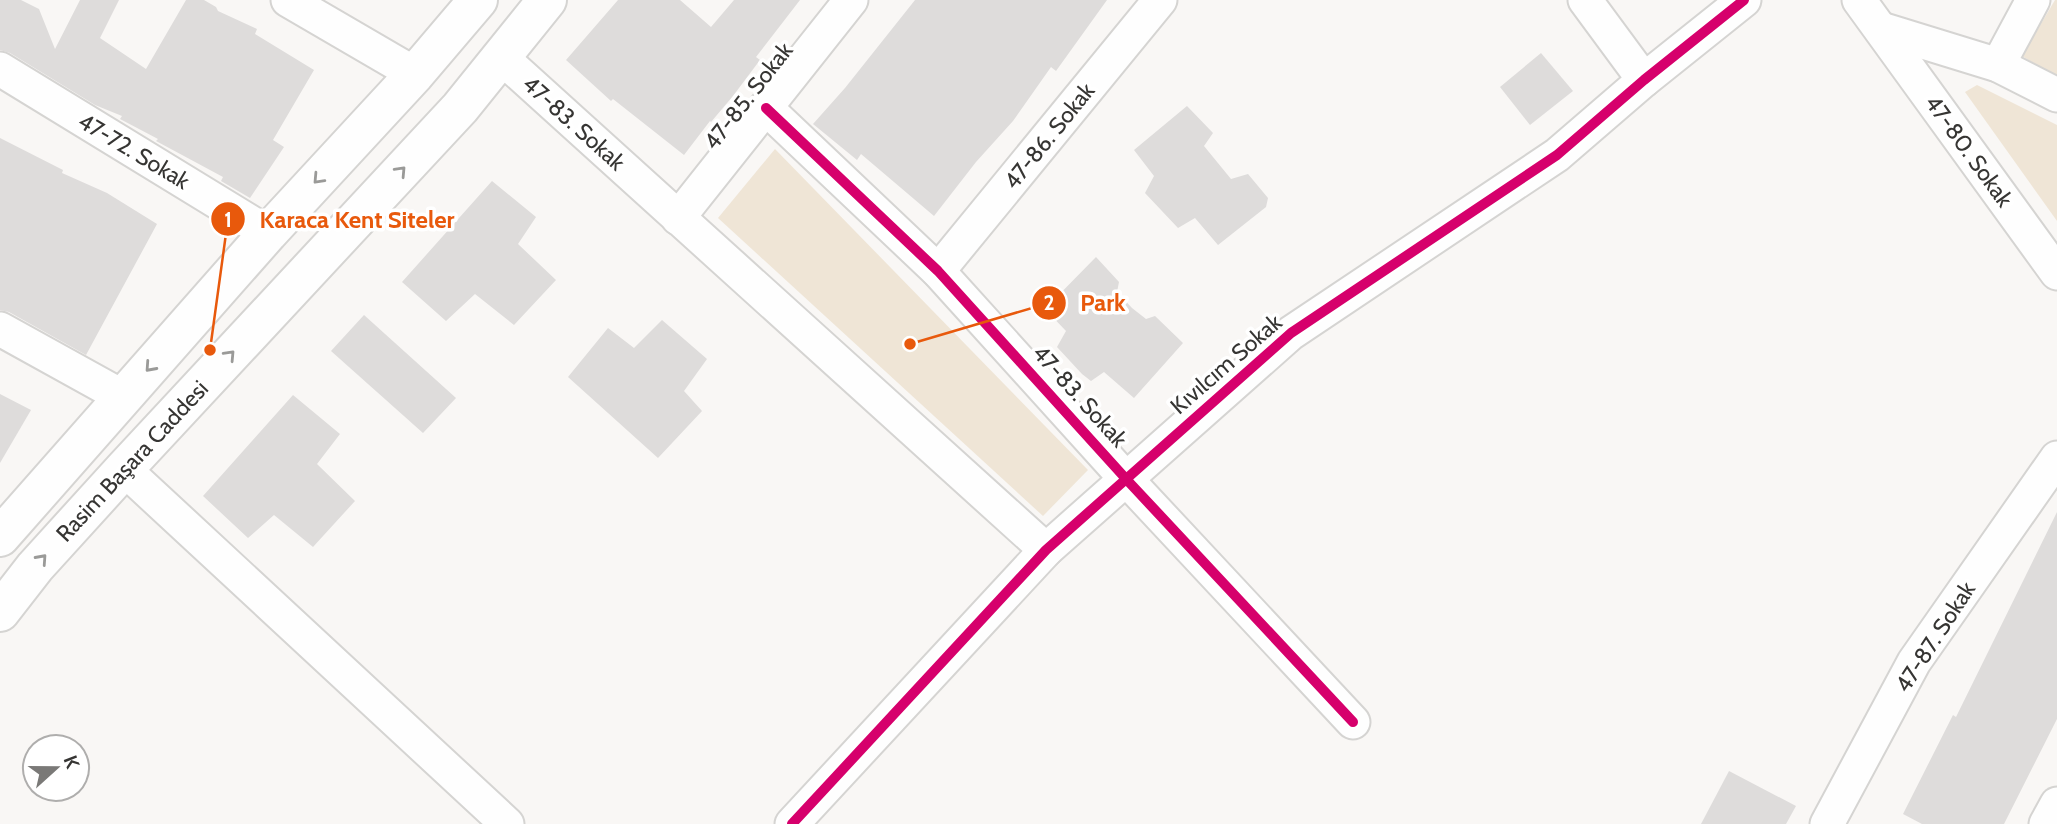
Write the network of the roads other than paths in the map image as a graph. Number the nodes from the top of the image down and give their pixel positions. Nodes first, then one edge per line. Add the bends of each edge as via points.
1 (288, 0) edge
2 (478, 0) edge
3 (547, 0) edge
4 (851, 0) edge
5 (1160, 0) edge
6 (1585, 0) edge
7 (1744, 0) edge
8 (1859, 0) edge
9 (2033, 0) edge
10 (1881, 29) junction
11 (501, 57) junction
12 (1998, 65) junction
13 (0, 69) edge
14 (415, 74) junction
15 (1644, 80) junction
16 (2057, 95) edge
17 (766, 108) junction
18 (678, 218) junction
19 (268, 233) junction
20 (938, 271) junction
21 (2057, 274) edge
22 (0, 329) edge
23 (123, 397) junction
24 (2057, 458) edge
25 (124, 468) junction
26 (1127, 480) junction
27 (0, 537) edge
28 (1046, 550) junction
29 (0, 612) edge
30 (1353, 722) dead end
31 (2057, 804) edge
32 (507, 824) edge
33 (792, 824) edge
34 (1827, 824) edge
35 (2046, 824) edge

1 - 14 street
2 - 14 street, Rasim Başara Caddesi
3 - 11 street, Rasim Başara Caddesi
4 - 17 street, 47-85. Sokak
5 - 20 street, 47-86. Sokak
6 - 15 street
7 - 15 street, Kıvılcım Sokak
8 - 10 street, 47-80. Sokak
9 - 12 street
10 - 12 street
10 - 21 street, 47-80. Sokak
11 - 18 street, 47-83. Sokak
25 -> 11 street, Rasim Başara Caddesi via 451,118
12 - 16 street
13 - 19 street, 47-72. Sokak
14 -> 19 street, Rasim Başara Caddesi
15 - 26 street, Kıvılcım Sokak via 1557,155 1291,333
17 - 18 street, 47-85. Sokak
17 - 20 street, 47-83. Sokak
18 - 28 street, 47-83. Sokak
19 -> 23 street, Rasim Başara Caddesi
20 - 26 street, 47-83. Sokak
22 - 23 street
23 - 27 street, Rasim Başara Caddesi
24 - 34 street, 47-87. Sokak via 1914,662
29 -> 25 street, Rasim Başara Caddesi
25 - 32 street
26 - 28 street, Kıvılcım Sokak
26 - 30 street, 47-83. Sokak
28 - 33 street, Kıvılcım Sokak
31 - 35 street

